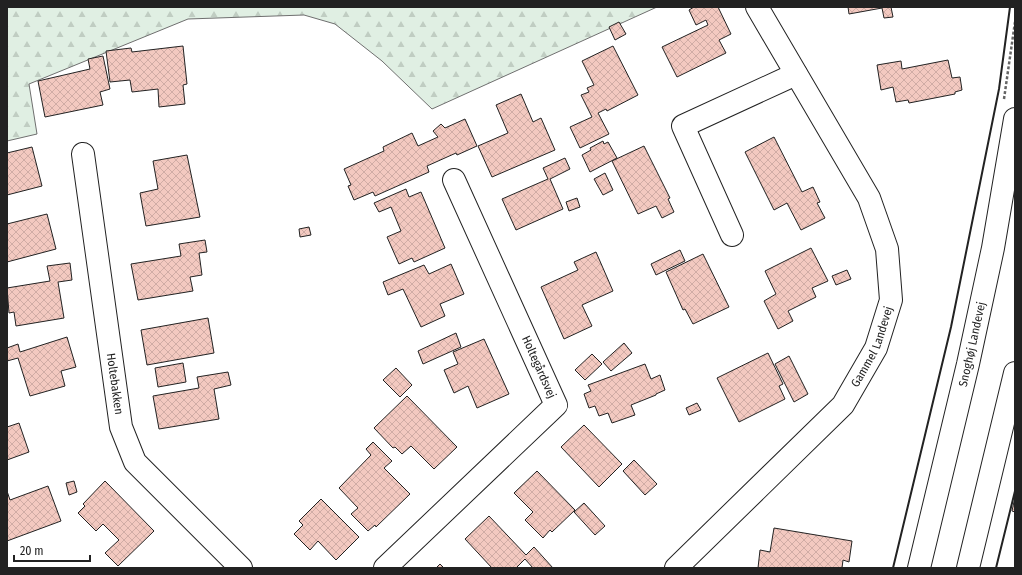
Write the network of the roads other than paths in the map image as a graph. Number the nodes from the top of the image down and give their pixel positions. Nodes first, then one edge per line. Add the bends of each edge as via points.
1 (757, 7) edge
2 (796, 74) junction
3 (1015, 119) edge
4 (83, 154) dead end
5 (454, 180) dead end
6 (732, 235) dead end
7 (1015, 373) edge
8 (241, 568) edge
9 (384, 568) edge
10 (676, 568) edge
11 (919, 568) edge
12 (968, 568) edge

1 - 2 street, Gammel Landevej
2 - 6 street via 682,126
2 - 10 street, Gammel Landevej via 870,198 887,249 891,300 876,348 843,405
3 - 11 street, Snoghøj Landevej via 993,248 970,356
4 - 8 street, Holtebakken via 121,427 135,462
5 - 9 street, Holtegårdsvej via 556,405
7 - 12 street

